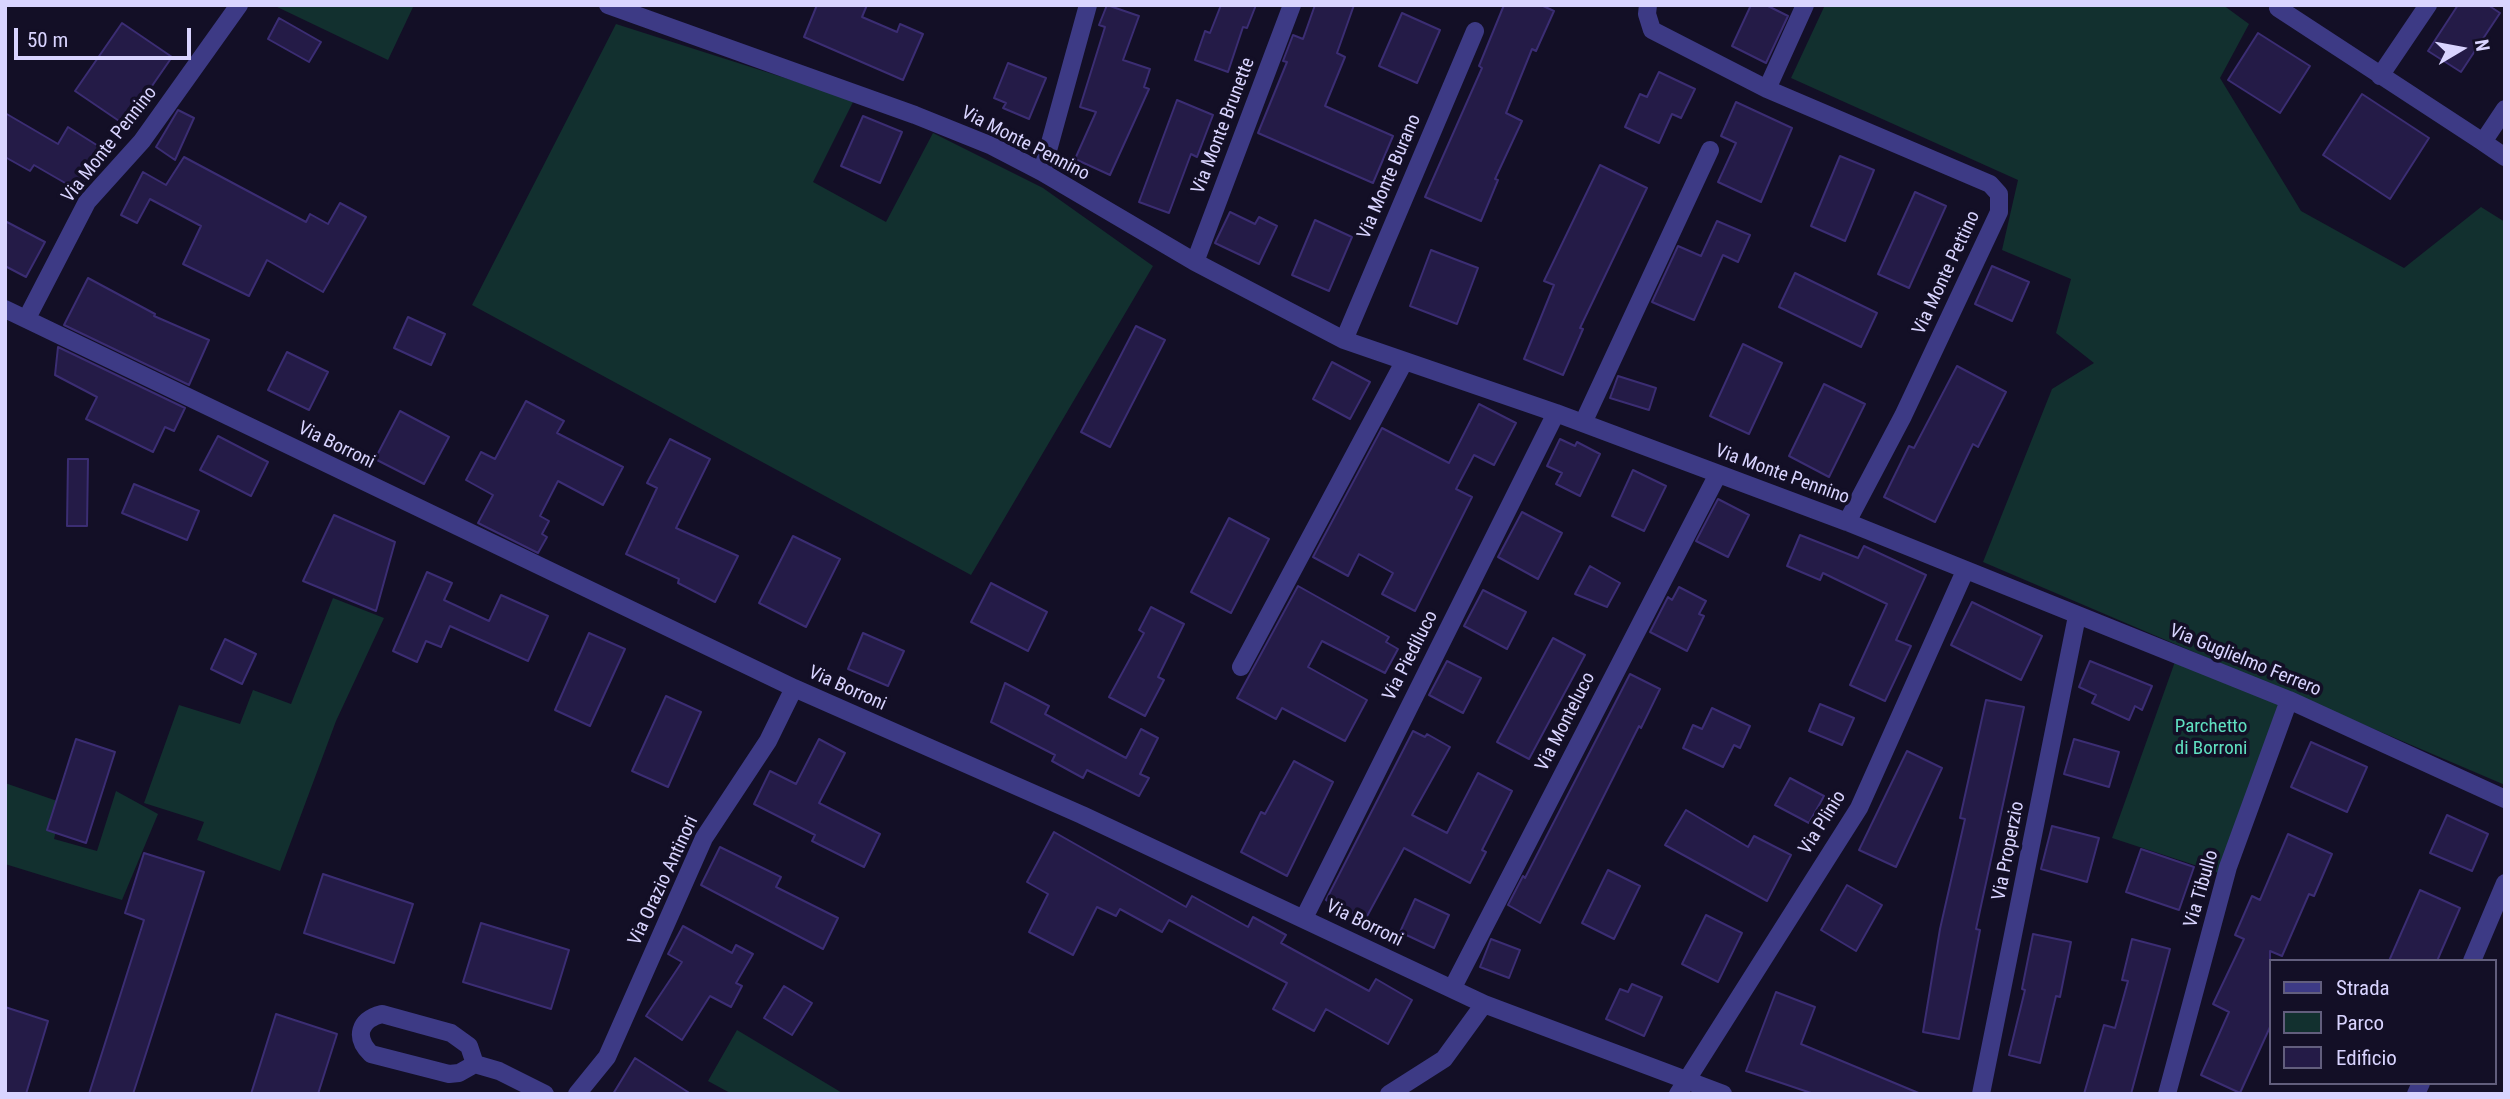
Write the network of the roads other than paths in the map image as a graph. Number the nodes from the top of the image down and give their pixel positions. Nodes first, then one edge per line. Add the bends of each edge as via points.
1 (239, 5) edge
2 (608, 5) edge
3 (1088, 5) edge
4 (1292, 5) edge
5 (1648, 5) edge
6 (1805, 5) edge
7 (2428, 5) edge
8 (2277, 6) edge
9 (1475, 31) dead end
10 (2380, 76) junction
11 (1767, 89) junction
12 (2505, 109) edge
13 (2483, 142) junction
14 (1710, 150) dead end
15 (2505, 157) edge
16 (1042, 172) junction
17 (1195, 262) junction
18 (5, 309) edge
19 (26, 318) junction
20 (1344, 340) junction
21 (1404, 362) junction
22 (1556, 414) junction
23 (1583, 423) junction
24 (1718, 474) junction
25 (1847, 522) junction
26 (1965, 571) junction
27 (2077, 616) junction
28 (1241, 667) dead end
29 (794, 688) junction
30 (2289, 700) junction
31 (2505, 799) edge
32 (2505, 883) edge
33 (1304, 918) junction
34 (2473, 959) edge
35 (1452, 989) junction
36 (1484, 1004) junction
37 (475, 1064) junction
38 (1681, 1086) edge
39 (545, 1094) edge
40 (577, 1094) edge
41 (1389, 1094) edge
42 (1723, 1094) edge
43 (1981, 1094) edge
44 (2167, 1094) edge

1 - 19 street, Via Monte Pennino via 142,141 87,202
2 - 16 street, Via Monte Pennino via 915,115
3 - 16 street
4 - 17 street, Via Monte Brunette
5 - 11 street, Via Monte Pettino via 1652,30
6 - 11 street
7 - 10 street
8 - 10 street
9 - 20 street, Via Monte Burano
10 - 13 street
11 - 25 street, Via Monte Pettino via 1990,184 1999,194 1999,212 1903,416
12 - 13 street
13 - 15 street
14 - 23 street
16 - 17 street, Via Monte Pennino
17 - 20 street, Via Monte Pennino
18 - 19 street, Via Borroni
19 - 29 street, Via Borroni
20 - 21 street, Via Monte Pennino
21 - 22 street, Via Monte Pennino
21 - 28 street
22 - 23 street, Via Monte Pennino
22 - 33 street, Via Piediluco
23 - 24 street, Via Monte Pennino
24 - 25 street, Via Monte Pennino
24 - 35 street, Via Monteluco
25 - 26 street, Via Monte Pennino
26 - 27 street, Via Guglielmo Ferrero
26 - 38 street, Via Plinio via 1859,808
27 - 30 street, Via Guglielmo Ferrero
27 - 43 street, Via Properzio
29 - 33 street, Via Borroni
29 - 40 street, Via Orazio Antinori via 768,741 704,838 607,1058
30 - 31 street, Via Guglielmo Ferrero
30 - 44 street, Via Tibullo via 2228,867
32 - 34 street
33 - 35 street, Via Borroni
35 - 36 street, Via Borroni
36 - 38 street, Via Borroni
36 - 41 street via 1444,1059
37 - 37 street via 470,1046 451,1033 382,1014 362,1024 362,1045 372,1054 449,1074
37 - 39 street
38 - 42 street, Via Borroni

